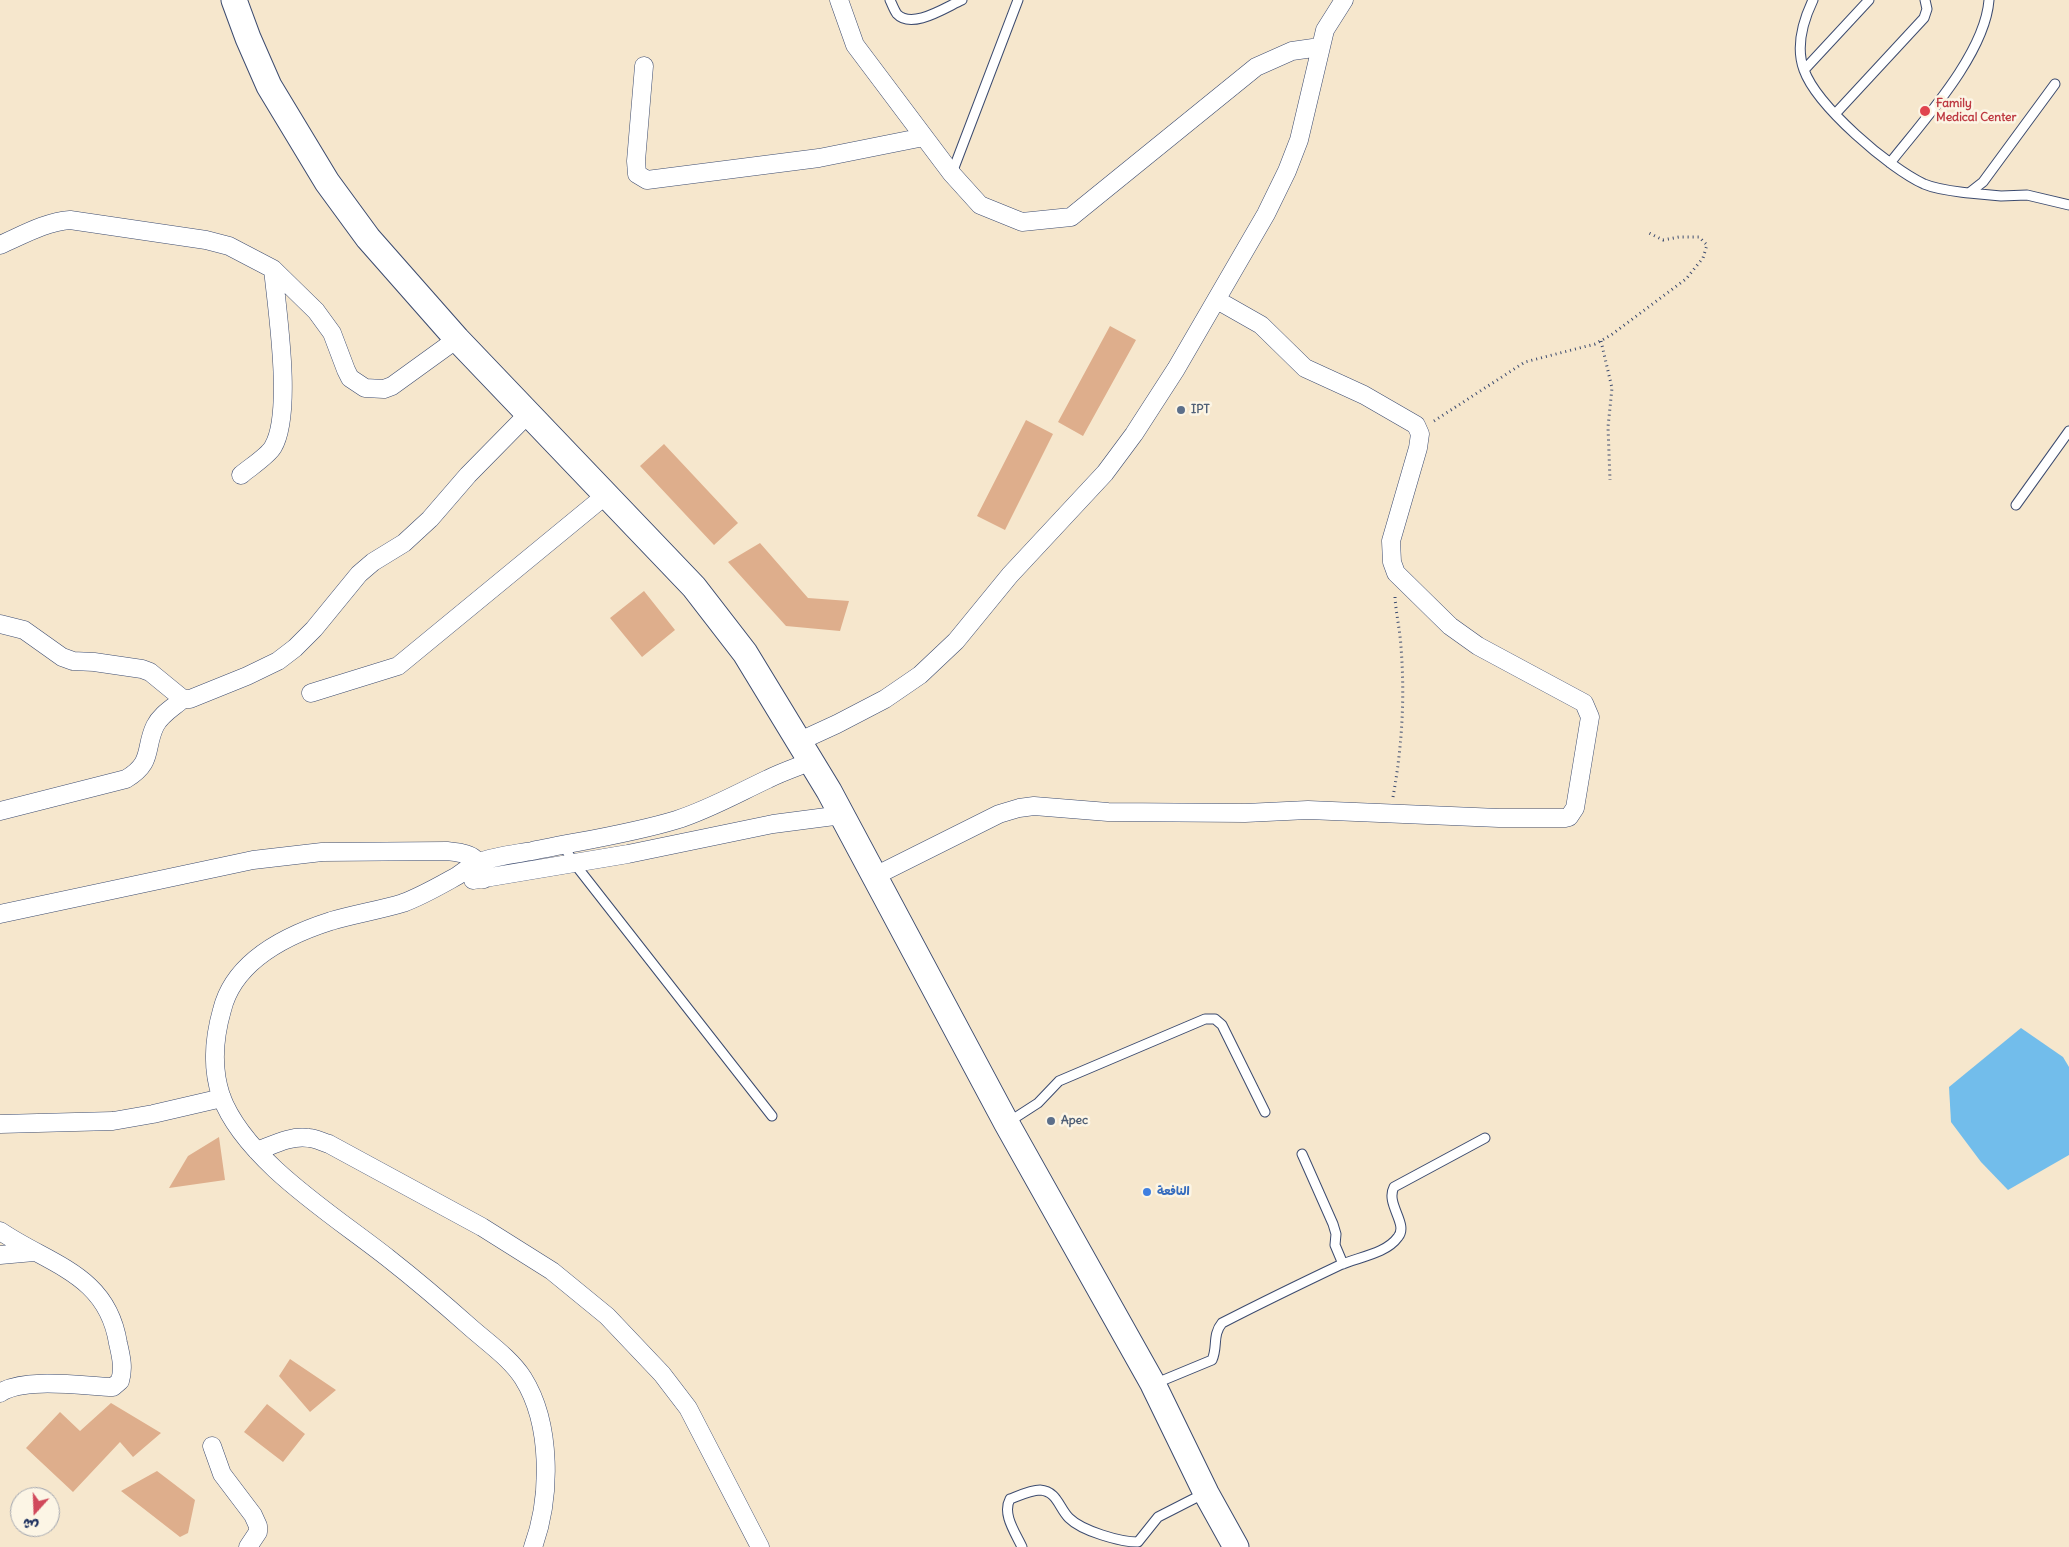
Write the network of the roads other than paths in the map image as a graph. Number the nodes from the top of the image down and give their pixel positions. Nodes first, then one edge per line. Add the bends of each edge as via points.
1 (234, 0) edge
2 (839, 0) edge
3 (890, 0) edge
4 (962, 0) edge
5 (1018, 0) edge
6 (1344, 0) edge
7 (1813, 0) edge
8 (1869, 0) edge
9 (1925, 0) edge
10 (1989, 0) edge
11 (1320, 47) junction
12 (644, 66) dead end
13 (1804, 70) junction
14 (2055, 84) dead end
15 (1836, 113) junction
16 (924, 137) junction
17 (1890, 163) junction
18 (952, 174) junction
19 (1968, 193) junction
20 (2069, 204) edge
21 (0, 245) edge
22 (273, 269) junction
23 (1217, 300) junction
24 (457, 340) junction
25 (528, 414) junction
26 (2069, 431) edge
27 (241, 474) dead end
28 (606, 495) junction
29 (2016, 505) dead end
30 (0, 624) edge
31 (311, 693) dead end
32 (184, 698) junction
33 (806, 751) junction
34 (0, 811) edge
35 (842, 816) junction
36 (622, 832) junction
37 (563, 845) junction
38 (628, 854) junction
39 (480, 862) junction
40 (574, 863) junction
41 (875, 876) junction
42 (484, 879) junction
43 (448, 881) junction
44 (0, 914) edge
45 (222, 1098) junction
46 (1264, 1112) dead end
47 (772, 1116) dead end
48 (0, 1124) edge
49 (1007, 1124) junction
50 (1485, 1138) dead end
51 (257, 1151) junction
52 (1302, 1154) dead end
53 (0, 1231) edge
54 (34, 1252) junction
55 (0, 1256) edge
56 (1343, 1264) junction
57 (1153, 1384) junction
58 (0, 1393) edge
59 (212, 1446) dead end
60 (1206, 1493) junction
61 (248, 1547) edge
62 (533, 1547) edge
63 (760, 1547) edge
64 (1022, 1547) edge
65 (1236, 1547) edge

1 - 24 main road via 269,86 327,182 368,238
2 - 16 street via 855,45
3 - 4 lane via 897,14 910,20 920,19
5 - 18 lane
6 - 11 street via 1325,30
7 - 13 lane via 1803,22 1800,46
8 - 13 lane
9 - 15 lane via 1927,10 1924,18
10 - 17 lane via 1980,37 1962,69
11 - 18 street via 1292,51 1256,67 1071,217 1022,222 980,205
11 - 23 street via 1306,114 1287,171 1256,234
12 - 16 street via 636,161 637,174 647,180 819,158
13 - 15 lane via 1816,92
14 - 19 lane via 1983,182
15 - 17 lane via 1862,142
16 - 18 street
17 - 19 lane via 1923,184
19 - 20 lane via 2027,194
21 - 22 street via 41,227 70,220 206,240 229,246
22 - 24 street via 316,311 332,333 350,378 365,388 392,386
22 - 27 street via 282,419 273,448
23 - 33 street via 1144,419 1105,473 1010,575 956,641 920,675 885,699 837,724
23 - 41 street via 1260,325 1305,368 1364,395 1416,425 1420,434 1418,448 1391,542 1396,573 1450,626 1478,646 1584,703 1590,717 1574,808 1569,817 1499,818 1308,810 1108,812 1034,806 999,814
24 - 25 main road
25 - 28 main road
25 - 32 street via 473,469 424,525 359,574 295,648 248,676 190,699
26 - 29 lane
28 - 31 street via 398,666
28 - 33 main road via 705,600 745,654
30 - 32 street via 24,630 62,657 73,661 150,672
32 - 34 street via 156,724 144,763 126,779
33 - 35 main road
33 - 36 street via 679,819
35 - 38 street via 773,824
35 - 41 main road
36 - 37 street
36 - 38 street
37 - 39 street
37 - 40 lane
38 - 40 street
39 - 42 street
39 - 43 street
39 - 44 street via 472,856 448,851 322,852 210,868
40 - 42 street
40 - 47 lane
41 - 49 main road
42 - 43 street
43 - 45 street via 402,903 332,921 291,937 250,964 233,984 222,1008 215,1070
45 - 48 street via 113,1121
45 - 51 street via 236,1124
46 - 49 lane via 1222,1025 1215,1019 1205,1019 1059,1081 1038,1103
49 - 57 main road
50 - 56 lane via 1394,1187 1391,1199 1401,1227 1400,1236 1389,1246
51 - 62 street via 282,1176 390,1259 462,1320 521,1375 537,1414 546,1466 546,1496
51 - 63 street via 298,1138 329,1144 482,1227 552,1271 630,1339 688,1408
52 - 56 lane via 1333,1224 1335,1245
53 - 54 street
54 - 55 street
54 - 58 street via 76,1274 110,1310 122,1375 113,1387 31,1384 14,1386
56 - 57 lane via 1222,1322 1216,1329 1216,1352 1212,1360
57 - 60 main road
59 - 61 street via 222,1474 253,1514 258,1526 258,1532
60 - 64 lane via 1158,1517 1138,1542 1129,1542 1079,1526 1068,1517 1054,1496 1039,1490 1010,1499 1006,1506
60 - 65 main road

